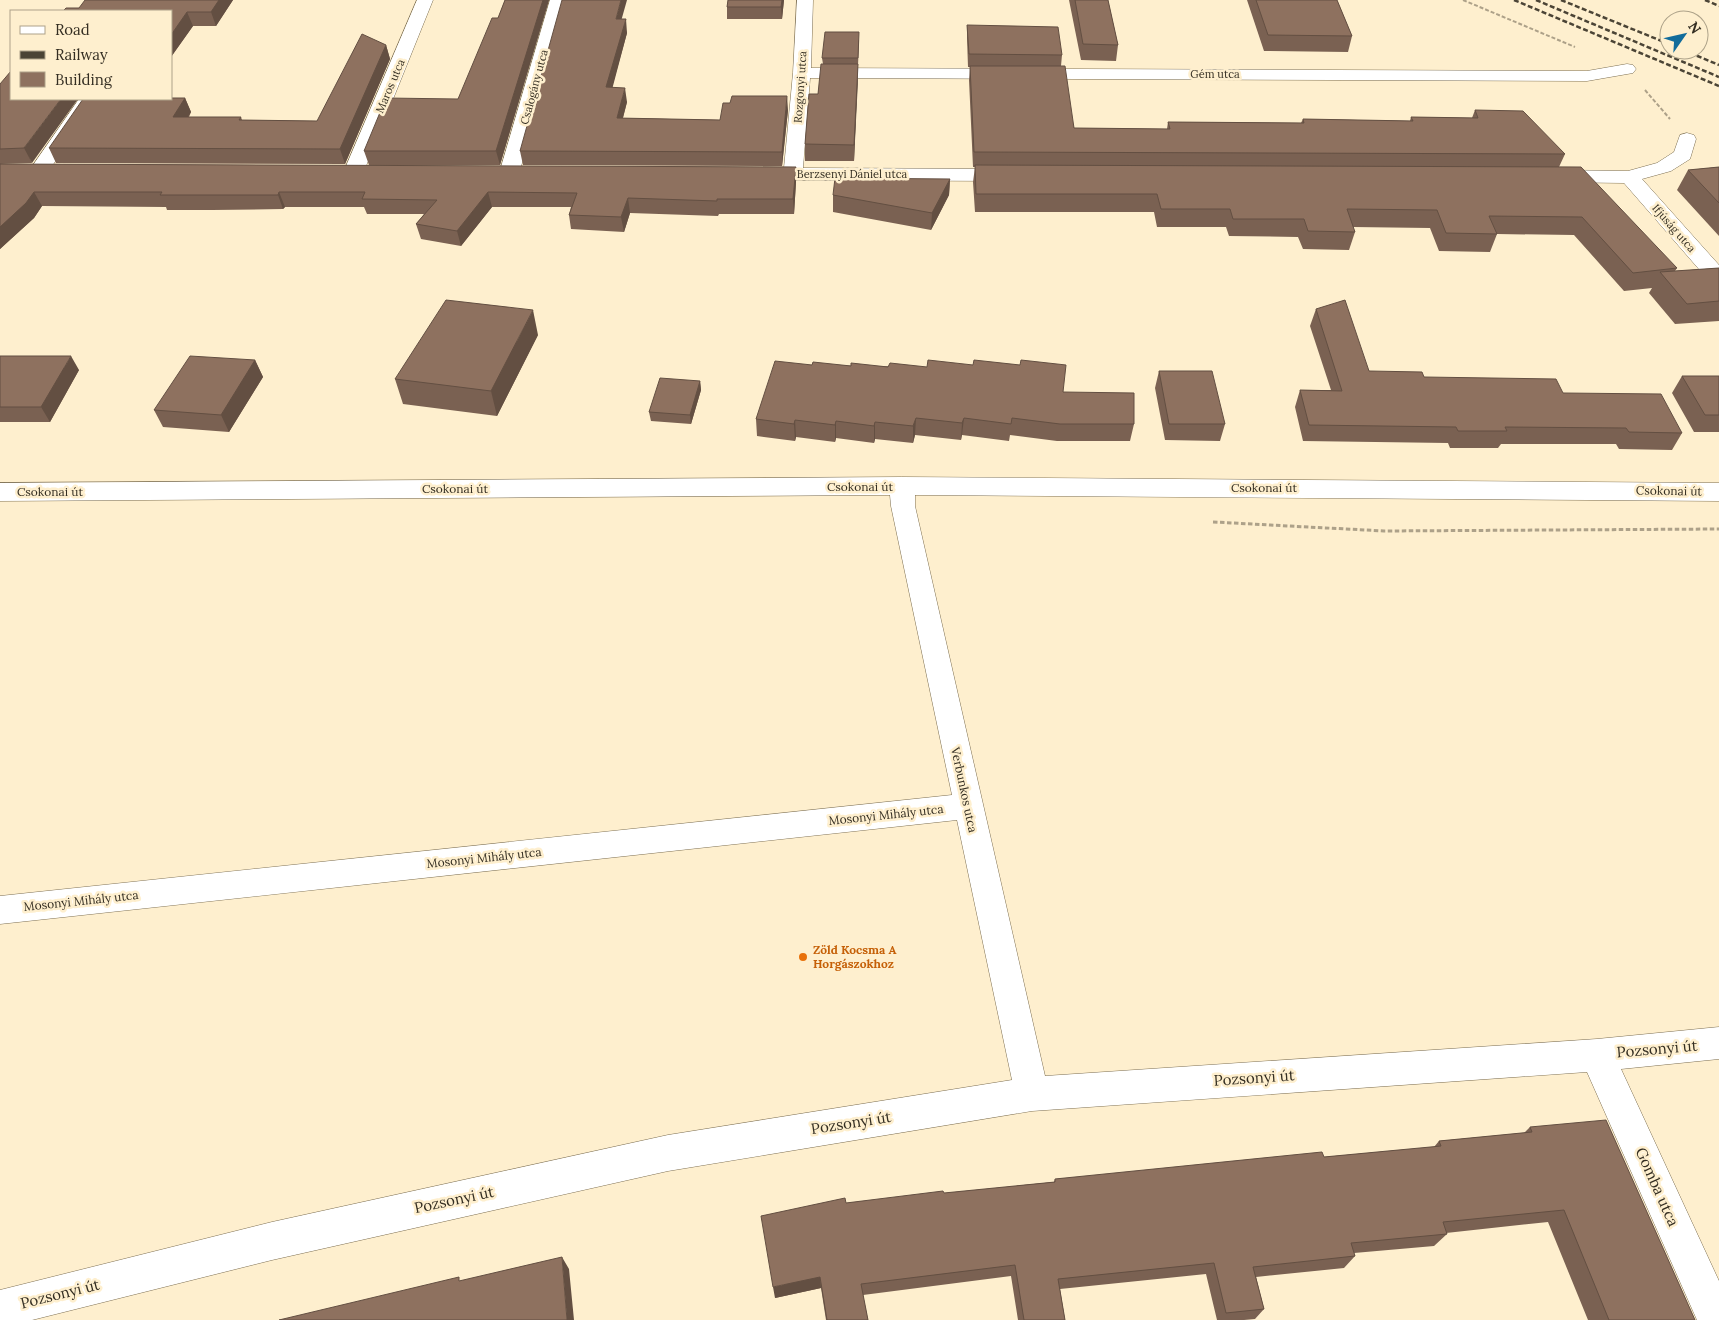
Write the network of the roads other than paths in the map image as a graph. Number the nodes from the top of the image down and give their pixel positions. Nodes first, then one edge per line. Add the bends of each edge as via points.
1 (425, 0) edge
2 (558, 0) edge
3 (805, 0) edge
4 (1627, 69) dead end
5 (802, 73) junction
6 (87, 100) edge
7 (1687, 139) dead end
8 (58, 171) edge
9 (334, 171) edge
10 (490, 174) edge
11 (510, 174) junction
12 (529, 174) edge
13 (744, 174) edge
14 (793, 174) junction
15 (1032, 175) edge
16 (1530, 176) edge
17 (1629, 177) junction
18 (1719, 278) edge
19 (902, 486) junction
20 (0, 492) edge
21 (1719, 492) edge
22 (967, 806) junction
23 (0, 910) edge
24 (1719, 1043) edge
25 (1597, 1055) junction
26 (1032, 1094) junction
27 (0, 1308) edge
28 (1717, 1320) edge

1 - 9 street, Maros utca via 364,171
2 - 11 street, Csalogány utca
3 - 5 street, Rozgonyi utca
4 - 5 street, Gém utca via 1587,76
5 - 14 street, Rozgonyi utca
6 - 8 street via 29,171
7 - 17 street via 1683,155 1664,167
10 - 11 street
11 - 12 street
13 - 14 street, Berzsenyi Dániel utca
14 - 15 street, Berzsenyi Dániel utca
16 - 17 street
17 - 18 street, Ifjúság utca
19 - 20 street, Csokonai út
19 - 21 street, Csokonai út
19 - 22 street, Verbunkos utca via 903,506
22 - 23 street, Mosonyi Mihály utca
22 - 26 street, Verbunkos utca
24 - 25 street, Pozsonyi út
25 - 26 street, Pozsonyi út
25 - 28 street, Gomba utca
26 - 27 street, Pozsonyi út via 668,1153 272,1241

